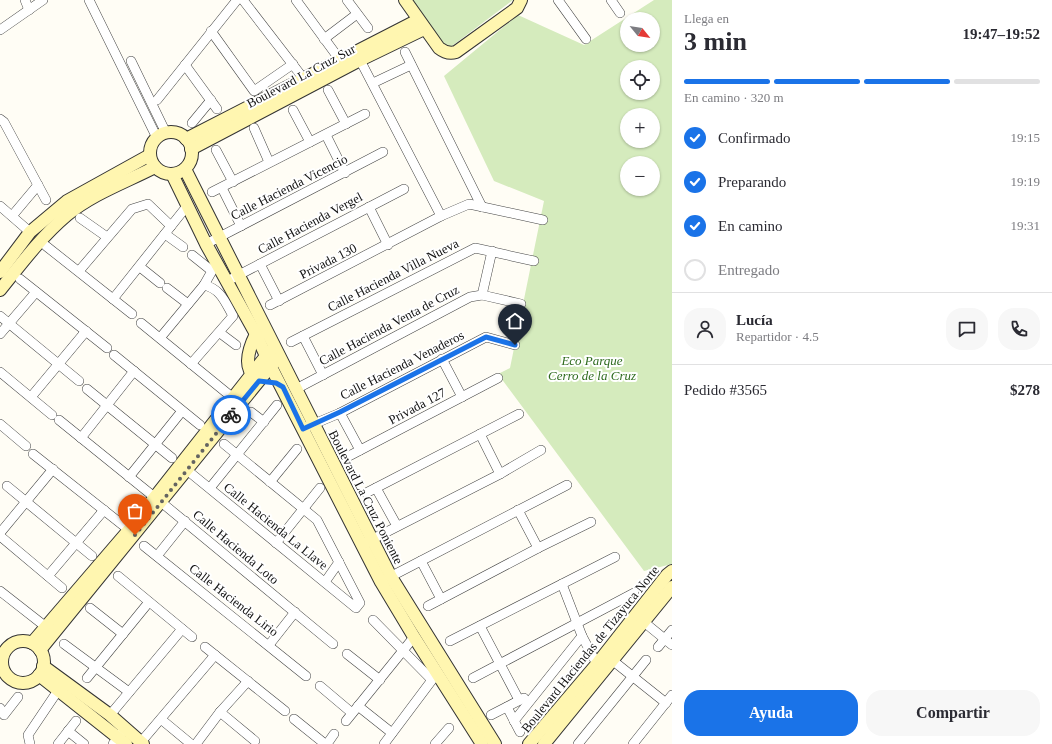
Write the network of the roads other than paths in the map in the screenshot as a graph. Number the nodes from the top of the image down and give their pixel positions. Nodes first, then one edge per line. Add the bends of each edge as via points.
1 (25, 0) edge
2 (43, 0) edge
3 (89, 0) edge
4 (237, 0) edge
5 (243, 0) edge
6 (296, 0) edge
7 (346, 0) edge
8 (405, 0) edge
9 (521, 0) edge
10 (558, 0) edge
11 (611, 0) edge
12 (29, 10) junction
13 (620, 13) dead end
14 (357, 14) junction
15 (421, 24) junction
16 (368, 28) dead end
17 (0, 30) edge
18 (211, 31) junction
19 (324, 39) junction
20 (586, 39) dead end
21 (405, 52) dead end
22 (340, 60) junction
23 (360, 60) junction
24 (131, 61) dead end
25 (293, 64) junction
26 (185, 65) junction
27 (412, 65) junction
28 (306, 83) junction
29 (373, 83) junction
30 (328, 90) dead end
31 (157, 100) dead end
32 (211, 100) junction
33 (217, 108) dead end
34 (294, 110) dead end
35 (365, 114) dead end
36 (0, 119) edge
37 (192, 122) dead end
38 (346, 124) junction
39 (254, 128) dead end
40 (161, 135) junction
41 (326, 135) junction
42 (310, 142) junction
43 (188, 144) junction
44 (216, 150) dead end
45 (383, 152) dead end
46 (150, 155) junction
47 (270, 162) junction
48 (155, 167) junction
49 (185, 169) junction
50 (345, 173) junction
51 (172, 174) junction
52 (233, 182) junction
53 (38, 185) junction
54 (222, 188) junction
55 (404, 188) dead end
56 (212, 192) dead end
57 (46, 200) dead end
58 (0, 206) edge
59 (187, 206) junction
60 (369, 207) junction
61 (482, 207) junction
62 (12, 216) junction
63 (441, 216) junction
64 (80, 218) dead end
65 (543, 220) dead end
66 (171, 226) junction
67 (241, 226) junction
68 (30, 232) junction
69 (165, 234) junction
70 (107, 237) junction
71 (218, 238) junction
72 (206, 244) junction
73 (388, 245) junction
74 (46, 246) dead end
75 (183, 247) dead end
76 (492, 251) junction
77 (192, 255) dead end
78 (534, 262) dead end
79 (260, 264) junction
80 (140, 268) junction
81 (79, 271) junction
82 (0, 272) edge
83 (238, 275) junction
84 (20, 279) dead end
85 (227, 281) junction
86 (204, 285) junction
87 (0, 290) edge
88 (36, 292) junction
89 (482, 295) junction
90 (113, 299) junction
91 (188, 304) junction
92 (521, 304) dead end
93 (132, 314) dead end
94 (0, 316) edge
95 (8, 323) junction
96 (142, 323) dead end
97 (86, 331) junction
98 (220, 333) junction
99 (0, 334) edge
100 (256, 334) junction
101 (303, 336) junction
102 (160, 338) junction
103 (292, 342) dead end
104 (236, 345) dead end
105 (515, 345) dead end
106 (107, 348) dead end
107 (277, 351) junction
108 (114, 355) dead end
109 (442, 359) junction
110 (268, 362) junction
111 (58, 364) junction
112 (191, 364) junction
113 (134, 371) junction
114 (0, 372) edge
115 (323, 375) junction
116 (255, 377) junction
117 (498, 378) dead end
118 (78, 381) dead end
119 (283, 387) junction
120 (87, 389) dead end
121 (296, 389) junction
122 (31, 397) junction
123 (462, 397) junction
124 (233, 398) junction
125 (107, 405) junction
126 (277, 405) dead end
127 (182, 411) junction
128 (251, 412) dead end
129 (340, 412) junction
130 (519, 414) dead end
131 (264, 422) junction
132 (200, 425) dead end
133 (308, 427) junction
134 (2, 429) edge
135 (480, 434) junction
136 (81, 438) junction
137 (155, 444) junction
138 (224, 444) dead end
139 (26, 446) dead end
140 (297, 449) dead end
141 (360, 450) junction
142 (542, 450) dead end
143 (34, 454) dead end
144 (236, 455) junction
145 (348, 456) dead end
146 (179, 464) junction
147 (53, 469) junction
148 (500, 474) junction
149 (129, 477) junction
150 (270, 482) junction
151 (567, 485) dead end
152 (7, 486) dead end
153 (210, 488) junction
154 (320, 488) dead end
155 (376, 488) junction
156 (366, 493) dead end
157 (157, 499) junction
158 (26, 502) junction
159 (304, 508) junction
160 (104, 510) junction
161 (518, 510) junction
162 (185, 521) junction
163 (591, 522) dead end
164 (397, 526) junction
165 (132, 532) junction
166 (0, 535) edge
167 (367, 542) junction
168 (77, 543) junction
169 (276, 543) junction
170 (144, 546) dead end
171 (538, 548) junction
172 (92, 556) dead end
173 (157, 556) junction
174 (615, 557) dead end
175 (421, 561) junction
176 (340, 562) junction
177 (672, 571) edge
178 (48, 576) junction
179 (118, 576) dead end
180 (386, 579) junction
181 (325, 582) junction
182 (562, 584) junction
183 (672, 586) edge
184 (62, 588) dead end
185 (0, 591) edge
186 (634, 594) dead end
187 (441, 599) junction
188 (149, 602) junction
189 (428, 606) dead end
190 (90, 608) dead end
191 (295, 612) junction
192 (639, 619) junction
193 (373, 620) dead end
194 (578, 623) junction
195 (480, 626) junction
196 (46, 627) junction
197 (182, 629) junction
198 (672, 630) edge
199 (122, 634) junction
200 (582, 636) junction
201 (192, 637) dead end
202 (414, 637) junction
203 (450, 640) dead end
204 (668, 642) edge
205 (64, 644) dead end
206 (333, 644) dead end
207 (269, 645) junction
208 (36, 647) junction
209 (205, 647) dead end
210 (658, 647) dead end
211 (404, 650) junction
212 (348, 654) dead end
213 (215, 655) junction
214 (2, 660) edge
215 (612, 660) junction
216 (646, 660) dead end
217 (499, 663) junction
218 (597, 664) junction
219 (96, 666) junction
220 (41, 671) junction
221 (306, 676) dead end
222 (633, 676) junction
223 (87, 678) dead end
224 (473, 678) dead end
225 (380, 680) junction
226 (248, 681) junction
227 (320, 686) dead end
228 (59, 689) junction
229 (129, 692) junction
230 (536, 692) junction
231 (18, 697) dead end
232 (669, 699) edge
233 (519, 700) junction
234 (507, 707) junction
235 (0, 708) edge
236 (355, 710) junction
237 (285, 711) dead end
238 (220, 712) junction
239 (110, 715) junction
240 (491, 715) dead end
241 (294, 719) dead end
242 (162, 720) junction
243 (76, 721) dead end
244 (346, 721) dead end
245 (514, 721) junction
246 (449, 728) dead end
247 (68, 732) junction
248 (520, 732) dead end
249 (392, 733) junction
250 (334, 734) dead end
251 (120, 738) edge
252 (255, 741) dead end
253 (142, 743) edge
254 (30, 744) edge
255 (58, 744) edge
256 (84, 744) edge
257 (191, 744) edge
258 (196, 744) edge
259 (326, 744) edge
260 (384, 744) edge
261 (436, 744) edge
262 (482, 744) edge
263 (495, 744) edge
264 (529, 744) edge
265 (544, 744) edge
266 (578, 744) edge
267 (633, 744) edge

1 - 12 street
2 - 12 street
3 - 40 street
4 - 18 street
5 - 25 street
6 - 19 street
7 - 14 street
8 - 15 street
9 - 15 street via 517,8 456,52 442,51
10 - 20 street
11 - 13 street
12 - 17 street
14 - 16 street
14 - 19 street
15 - 22 street, Boulevard La Cruz Sur
15 - 23 street, Boulevard La Cruz Sur
18 - 25 street via 254,91
18 - 26 street
19 - 22 street
21 - 27 street
22 - 28 street, Boulevard La Cruz Sur
23 - 28 street, Boulevard La Cruz Sur
23 - 29 street
24 - 40 street
25 - 28 street
26 - 31 street
26 - 32 street
27 - 29 street
27 - 61 street
28 - 43 street, Boulevard La Cruz Sur
29 - 63 street
30 - 38 street
32 - 33 street
32 - 37 street
34 - 42 street
35 - 38 street
36 - 53 street
38 - 41 street
39 - 47 street
40 - 43 street via 175,133
40 - 46 street via 152,146
41 - 42 street
41 - 50 street
42 - 47 street
43 - 49 street via 191,157
44 - 52 street
45 - 50 street, Calle Hacienda Vicencio
46 - 48 street
46 - 68 street via 67,201
47 - 52 street
48 - 51 street via 163,173
48 - 87 street via 92,198 68,214 40,241
49 - 51 street
49 - 71 street, Boulevard La Cruz Poniente
50 - 67 street, Calle Hacienda Vicencio
51 - 59 street, Boulevard La Cruz Poniente
52 - 54 street
53 - 57 street
53 - 62 street
54 - 56 street
54 - 67 street
55 - 60 street, Calle Hacienda Vergel
58 - 62 street
59 - 66 street
59 - 72 street, Boulevard La Cruz Poniente
60 - 73 street
60 - 79 street, Calle Hacienda Vergel
61 - 63 street via 469,204
61 - 65 street
62 - 68 street
63 - 73 street
64 - 70 street
66 - 69 street
66 - 70 street via 148,204 132,209
67 - 71 street, Calle Hacienda Vicencio
68 - 82 street
69 - 75 street
69 - 80 street
70 - 81 street
71 - 72 street, Calle Hacienda Vicencio
71 - 83 street, Boulevard La Cruz Poniente
72 - 85 street, Boulevard La Cruz Poniente
73 - 79 street, Privada 130 via 274,303
74 - 81 street
76 - 78 street, Calle Hacienda Villa Nueva
76 - 89 street
76 - 101 street, Calle Hacienda Villa Nueva via 475,248
77 - 86 street via 212,271
79 - 83 street, Calle Hacienda Vergel
80 - 90 street
80 - 91 street
81 - 90 street
83 - 85 street, Calle Hacienda Vergel
83 - 107 street, Boulevard La Cruz Poniente
84 - 88 street
85 - 100 street, Boulevard La Cruz Poniente
86 - 91 street
86 - 98 street via 221,293 233,316
88 - 95 street
88 - 97 street
89 - 92 street, Calle Hacienda Venta de Cruz
89 - 115 street, Calle Hacienda Venta de Cruz via 470,296
90 - 93 street
91 - 102 street
94 - 95 street
95 - 99 street
95 - 111 street
96 - 102 street
97 - 106 street
97 - 111 street
98 - 104 street
98 - 112 street
100 - 110 street, Boulevard La Cruz Poniente
100 - 116 street via 248,350 248,360
101 - 103 street, Calle Hacienda Villa Nueva
101 - 115 street
102 - 112 street
105 - 109 street, Calle Hacienda Venaderos via 486,337
107 - 110 street
107 - 121 street, Boulevard La Cruz Poniente
108 - 113 street
109 - 123 street
109 - 129 street, Calle Hacienda Venaderos
110 - 116 street
110 - 119 street, Boulevard La Cruz Poniente
111 - 118 street
111 - 122 street
112 - 124 street
113 - 125 street
113 - 127 street
114 - 122 street, Calle Hacienda Loto
115 - 121 street, Calle Hacienda Venta de Cruz
116 - 119 street
116 - 124 street
116 - 146 street
117 - 123 street, Privada 127
119 - 133 street, Boulevard La Cruz Poniente
120 - 125 street, Calle Hacienda La Llave
121 - 133 street, Boulevard La Cruz Poniente
122 - 136 street, Calle Hacienda Loto
123 - 141 street, Privada 127
124 - 146 street
125 - 136 street
125 - 137 street, Calle Hacienda La Llave
126 - 131 street
127 - 132 street
127 - 137 street
128 - 131 street
129 - 133 street, Calle Hacienda Venaderos
129 - 141 street
130 - 135 street
131 - 144 street
133 - 167 street, Boulevard La Cruz Poniente
134 - 139 street
135 - 148 street
135 - 155 street
136 - 149 street, Calle Hacienda Loto
137 - 146 street, Calle Hacienda La Llave
137 - 149 street
138 - 144 street
140 - 150 street
141 - 145 street, Privada 127
142 - 148 street
143 - 147 street
144 - 150 street
144 - 153 street
146 - 153 street, Calle Hacienda La Llave
146 - 157 street
147 - 158 street
147 - 160 street
148 - 164 street
149 - 157 street, Calle Hacienda Loto
150 - 159 street
151 - 161 street
152 - 158 street
153 - 169 street, Calle Hacienda La Llave
154 - 159 street
155 - 156 street
155 - 164 street
157 - 162 street, Calle Hacienda Loto
157 - 165 street
158 - 166 street
158 - 168 street
159 - 169 street
159 - 176 street via 317,520
160 - 165 street
160 - 168 street
161 - 171 street
161 - 175 street
162 - 173 street
162 - 191 street, Calle Hacienda Loto
163 - 171 street
164 - 167 street
165 - 196 street
165 - 208 street
166 - 178 street
167 - 180 street, Boulevard La Cruz Poniente
168 - 172 street
168 - 178 street
169 - 181 street, Calle Hacienda La Llave
170 - 173 street, Calle Hacienda Lirio
171 - 187 street
173 - 207 street, Calle Hacienda Lirio
174 - 182 street
175 - 180 street
175 - 187 street
176 - 181 street
176 - 181 street, Calle Hacienda La Llave via 360,603 356,608
177 - 192 street, Boulevard Haciendas de Tizayuca Norte
178 - 184 street
179 - 188 street
180 - 202 street, Boulevard La Cruz Poniente
180 - 263 street, Boulevard La Cruz Poniente
182 - 194 street
182 - 195 street
183 - 192 street, Boulevard Haciendas de Tizayuca Norte
185 - 196 street
186 - 194 street
187 - 189 street
188 - 197 street
188 - 199 street
190 - 199 street
191 - 206 street, Calle Hacienda Loto
191 - 207 street
192 - 204 street
192 - 215 street, Boulevard Haciendas de Tizayuca Norte
192 - 218 street, Boulevard Haciendas de Tizayuca Norte
193 - 211 street
194 - 200 street
194 - 217 street
195 - 203 street
195 - 217 street
196 - 208 street
197 - 201 street
197 - 229 street
198 - 204 street
199 - 219 street
200 - 218 street
200 - 230 street
202 - 211 street
202 - 262 street, Boulevard La Cruz Poniente
204 - 210 street
205 - 219 street
207 - 221 street, Calle Hacienda Lirio
208 - 214 street via 22,642 13,644
208 - 220 street via 43,658
209 - 213 street
211 - 225 street
211 - 249 street via 432,680
212 - 225 street
213 - 226 street
213 - 242 street
214 - 220 street via 8,677 22,683 32,681
215 - 222 street
215 - 265 street, Boulevard Haciendas de Tizayuca Norte
216 - 222 street
217 - 224 street
217 - 233 street
218 - 264 street, Boulevard Haciendas de Tizayuca Norte
219 - 223 street
219 - 229 street
220 - 228 street
220 - 239 street
222 - 232 street
222 - 266 street
225 - 236 street
226 - 237 street
226 - 238 street
227 - 236 street
228 - 251 street
228 - 254 street via 28,735
229 - 239 street
230 - 233 street
230 - 245 street
231 - 235 street via 4,715
232 - 267 street
233 - 234 street
234 - 240 street
234 - 245 street
236 - 244 street
236 - 249 street
238 - 252 street
238 - 258 street
239 - 251 street
241 - 259 street
242 - 253 street
242 - 257 street
243 - 247 street
245 - 248 street
246 - 261 street
247 - 255 street
247 - 256 street
249 - 260 street
250 - 259 street
251 - 253 street

